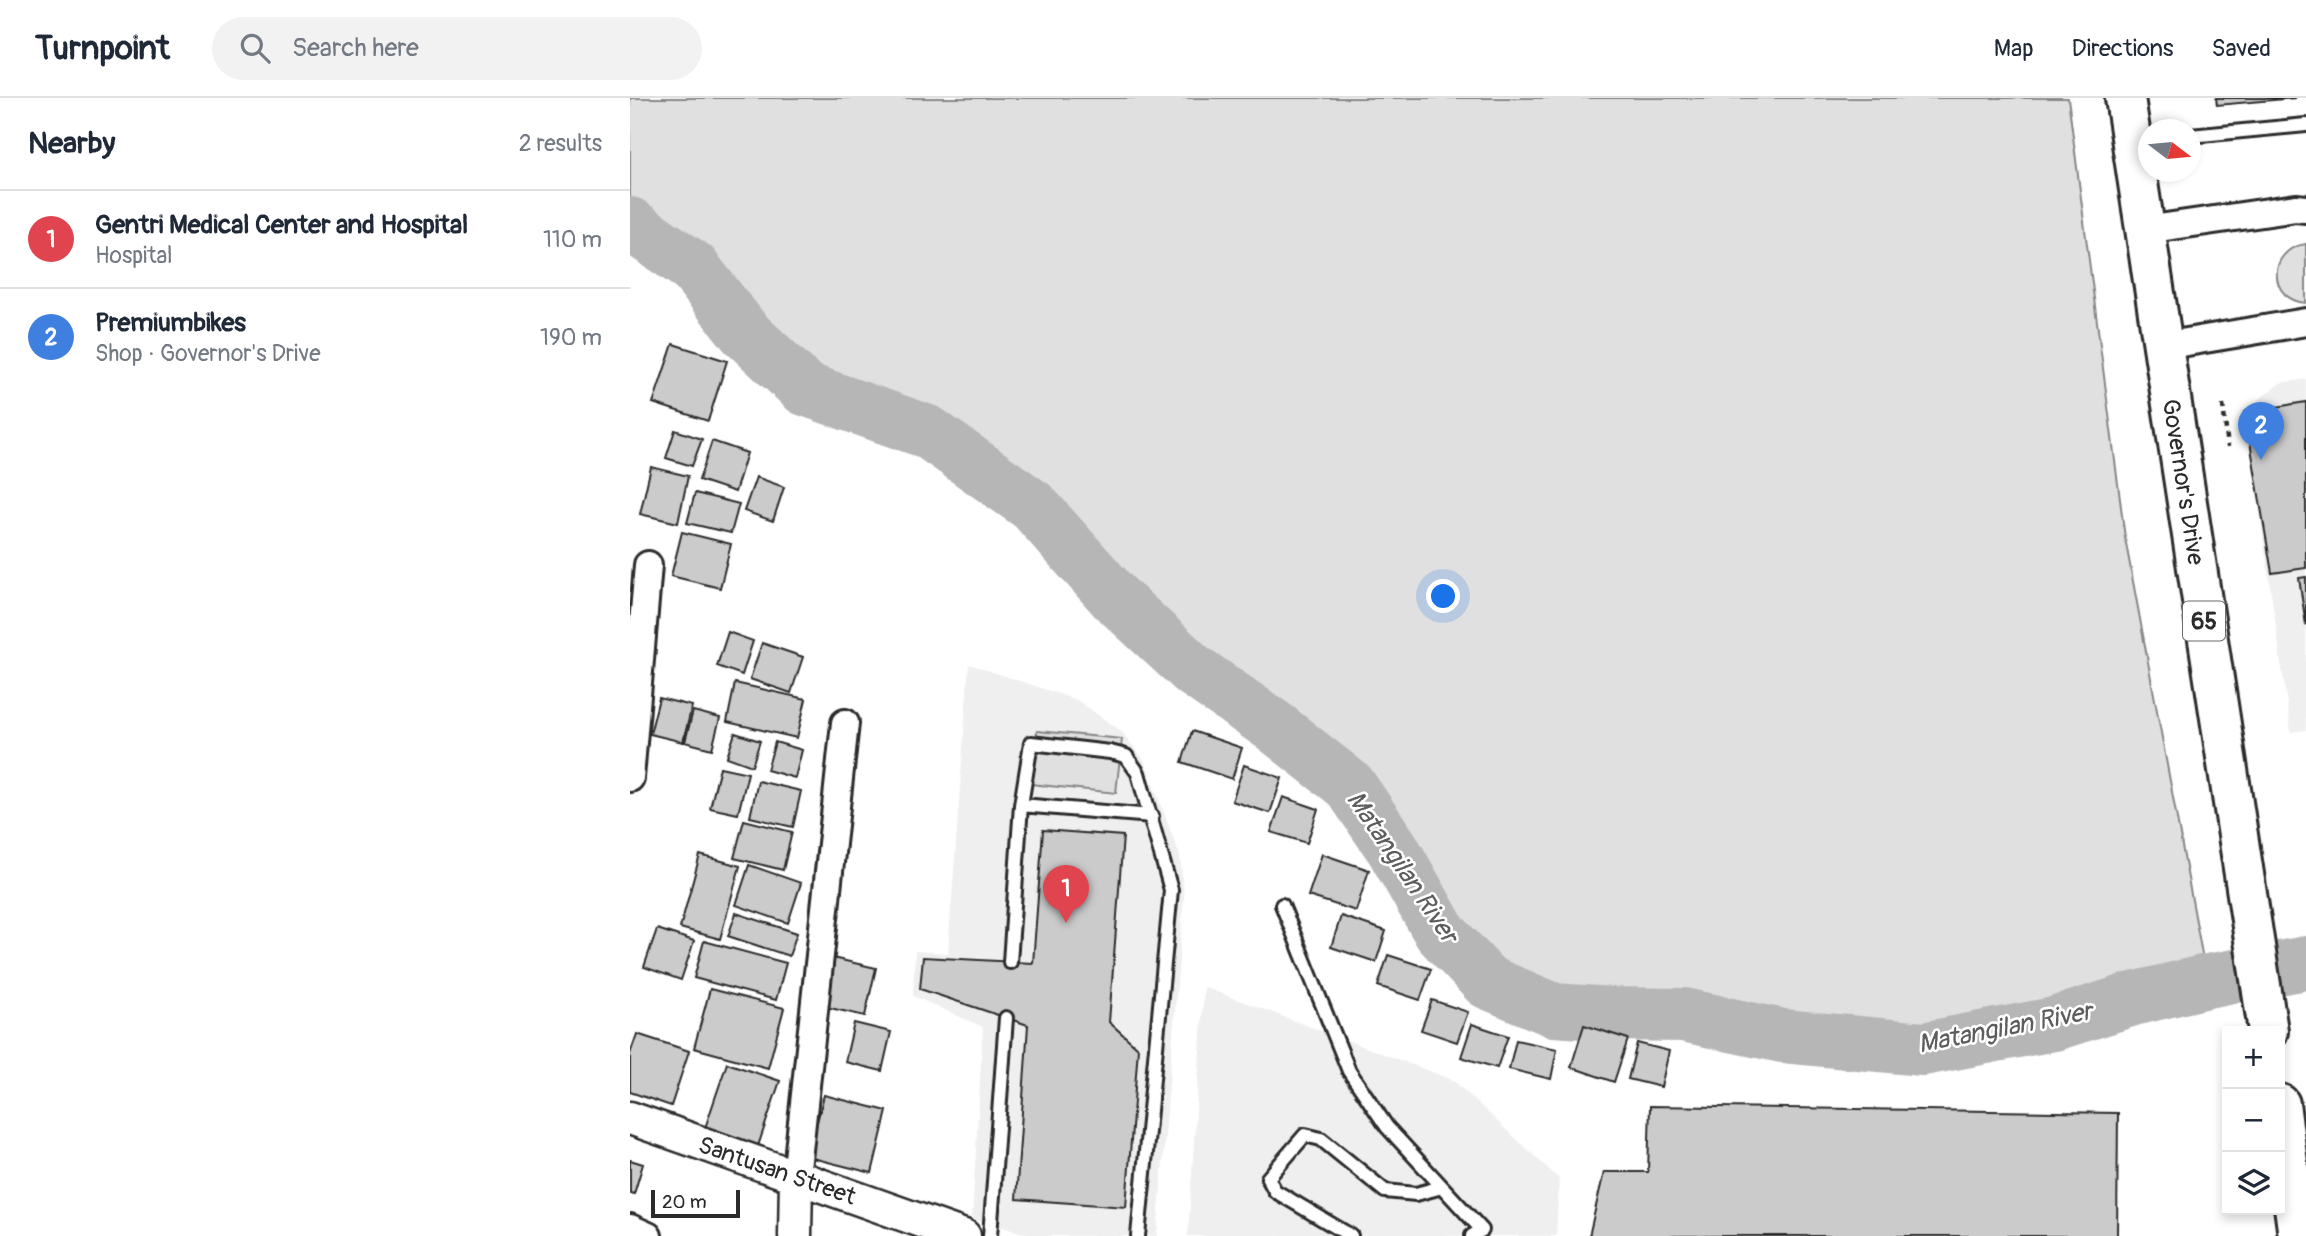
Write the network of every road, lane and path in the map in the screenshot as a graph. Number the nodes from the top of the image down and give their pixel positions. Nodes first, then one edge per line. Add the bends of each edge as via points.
1 (2125, 98) edge
2 (2306, 125) edge
3 (2138, 134) edge
4 (2201, 135) edge
5 (2142, 182) edge
6 (2306, 209) edge
7 (2145, 230) junction
8 (2306, 322) edge
9 (2163, 346) junction
10 (2222, 405) dead end
11 (2228, 447) dead end
12 (648, 565) dead end
13 (845, 723) dead end
14 (630, 778) edge
15 (1021, 804) junction
16 (1152, 816) junction
17 (1282, 905) dead end
18 (1010, 962) dead end
19 (1006, 1018) dead end
20 (2267, 1026) edge
21 (630, 1118) edge
22 (2285, 1131) edge
23 (796, 1178) junction
24 (1441, 1187) junction
25 (2300, 1211) edge
26 (630, 1228) edge
27 (1343, 1234) edge
28 (648, 1236) edge
29 (795, 1236) edge
30 (964, 1236) edge
31 (990, 1236) edge
32 (1138, 1236) edge
33 (1472, 1236) edge

1 - 3 main road, Governor's Drive / 65
2 - 4 lane
5 - 7 main road, Governor's Drive / 65
6 - 7 street
7 - 9 main road, Governor's Drive / 65
8 - 9 street
9 - 20 main road, Governor's Drive / 65
10 - 11 path
12 - 14 street
13 - 23 street
15 - 16 lane
15 - 16 lane via 1031,743 1126,756 1138,774
15 - 18 lane
16 - 32 lane via 1171,890
17 - 24 lane via 1349,1071 1387,1127
19 - 31 lane
21 - 23 street, Santusan Street
22 - 25 main road
23 - 29 street
23 - 30 street, Santusan Street
24 - 27 lane via 1416,1194 1385,1191 1321,1139 1305,1135 1268,1178 1275,1191
24 - 33 lane via 1482,1230
26 - 28 street

